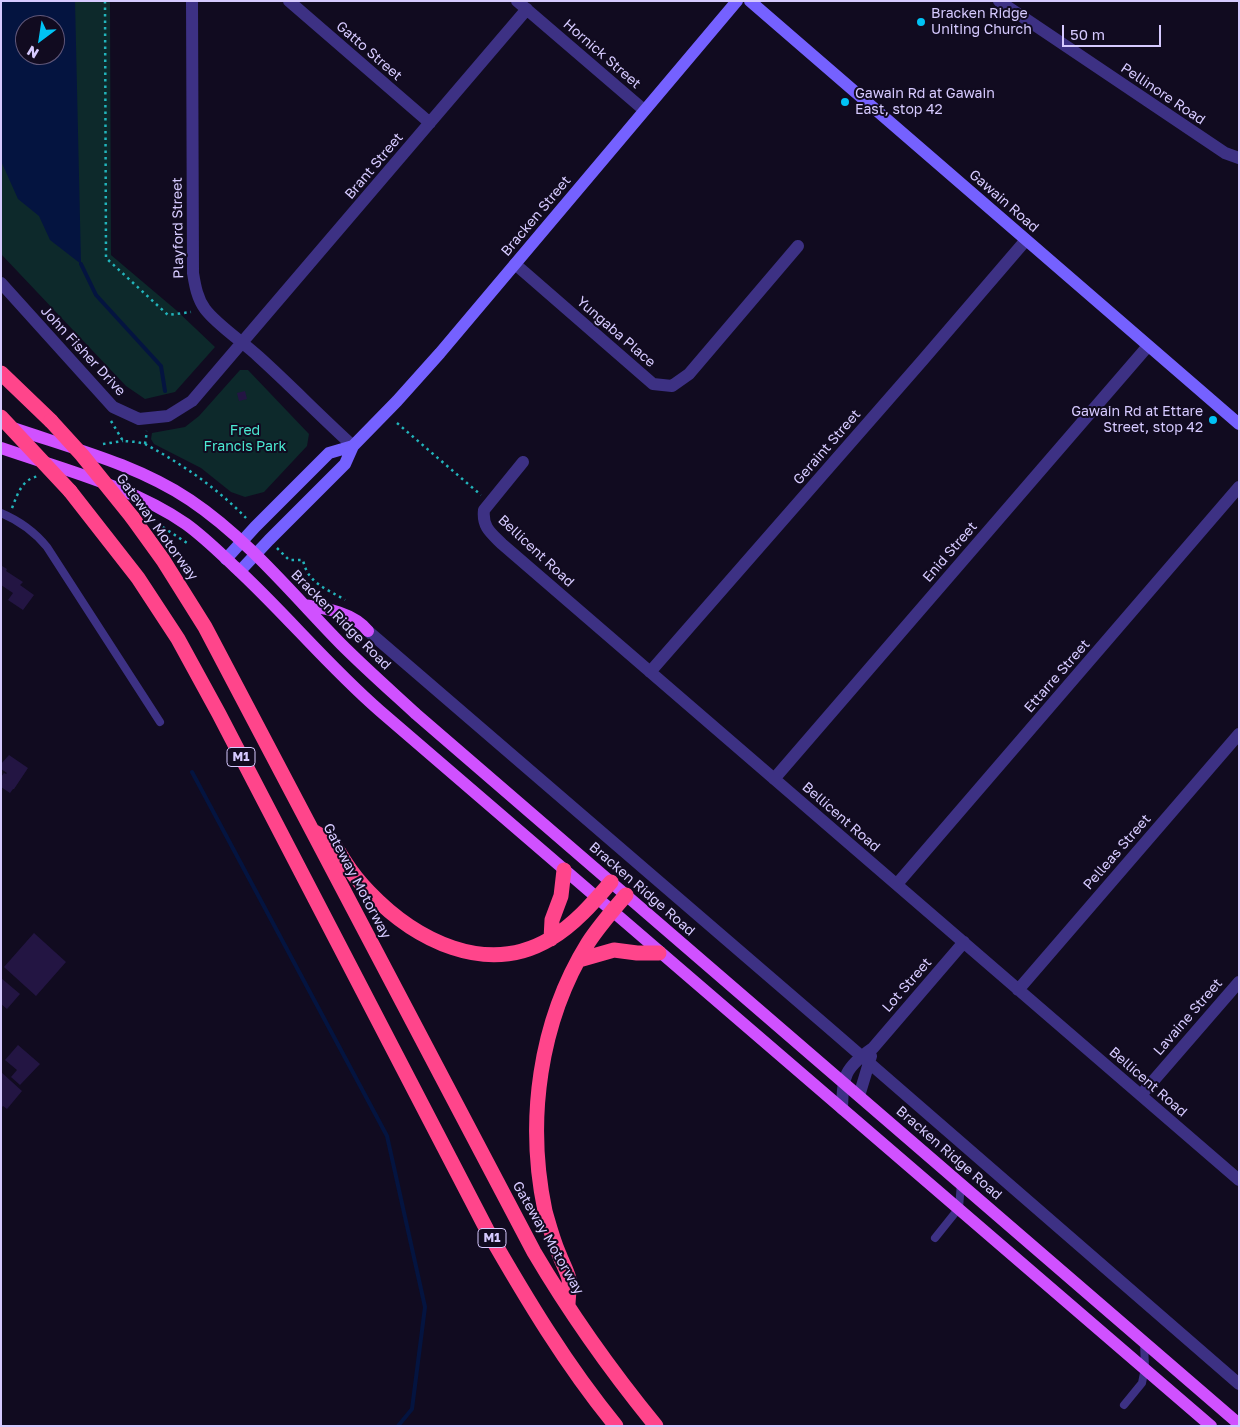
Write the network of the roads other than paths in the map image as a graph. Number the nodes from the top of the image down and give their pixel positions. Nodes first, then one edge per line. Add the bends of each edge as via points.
1 (192, 1) edge
2 (289, 1) edge
3 (737, 1) edge
4 (750, 1) edge
5 (999, 1) edge
6 (522, 5) edge
7 (644, 110) junction
8 (430, 123) junction
9 (1239, 158) edge
10 (1026, 240) junction
11 (798, 246) dead end
12 (515, 264) junction
13 (1, 284) edge
14 (243, 342) junction
15 (1148, 346) junction
16 (1, 373) edge
17 (1, 417) edge
18 (1, 424) edge
19 (1239, 424) edge
20 (353, 446) junction
21 (1, 448) edge
22 (523, 462) dead end
23 (1239, 487) edge
24 (1, 513) edge
25 (241, 542) junction
26 (255, 555) junction
27 (226, 558) junction
28 (240, 571) junction
29 (304, 605) junction
30 (368, 631) joint
31 (650, 672) junction
32 (160, 722) dead end
33 (1239, 734) edge
34 (774, 779) junction
35 (312, 830) junction
36 (564, 870) junction
37 (611, 882) junction
38 (897, 884) junction
39 (626, 895) junction
40 (597, 899) junction
41 (612, 912) junction
42 (551, 939) junction
43 (964, 942) junction
44 (659, 953) junction
45 (579, 960) junction
46 (1239, 982) edge
47 (1018, 990) junction
48 (865, 1060) junction
49 (842, 1082) junction
50 (1140, 1095) junction
51 (859, 1096) junction
52 (842, 1109) junction
53 (1239, 1180) edge
54 (961, 1183) junction
55 (959, 1208) junction
56 (935, 1238) dead end
57 (568, 1306) junction
58 (1144, 1342) junction
59 (1144, 1368) junction
60 (1239, 1384) edge
61 (1124, 1405) dead end
62 (1239, 1424) edge
63 (616, 1426) edge
64 (656, 1426) edge
65 (1211, 1426) edge

1 - 14 street, Playford Street via 195,287 205,309
2 - 8 street, Gatto Street
3 - 7 street, Bracken Street
4 - 10 street, Gawain Road
5 - 9 street, Pellinore Road via 1225,153
6 - 7 street, Hornick Street
6 - 8 street, Brant Street
7 - 12 street, Bracken Street
8 - 14 street, Brant Street
10 - 15 street, Gawain Road
10 - 31 street, Geraint Street
11 - 12 street, Yungaba Place via 689,374 672,386 653,384
12 - 20 street, Bracken Street via 397,401
13 - 14 street, John Fisher Drive via 113,407 139,419 168,416 192,401
14 - 20 street, Playford Street
15 - 19 street, Gawain Road
15 - 34 street, Enid Street
16 - 35 highway, Gateway Motorway / M1, bridge via 82,455 163,560 205,627
17 - 63 highway, M1, bridge via 70,491 138,578 178,639 487,1230 533,1309
18 - 25 main road, Bracken Ridge Road via 119,465 164,485 207,512
20 - 25 street, Bracken Street via 330,453
20 - 26 street, Bracken Street via 344,464
21 - 27 main road via 133,494 185,524
22 - 31 street, Bellicent Road via 484,510 483,519 488,529
23 - 38 street, Ettarre Street
24 - 32 lane via 21,523 47,547
25 - 26 main road, Bracken Ridge Road
25 - 27 street, Bracken Street
26 - 28 street, Bracken Street
26 - 29 main road, Bracken Ridge Road
27 - 28 main road
28 - 36 main road via 348,683
29 - 30 main road via 354,619
29 - 37 main road, Bracken Ridge Road via 382,684
30 - 48 street, Bracken Ridge Road
31 - 34 street, Bellicent Road
33 - 47 street, Pelleas Street
34 - 38 street, Bellicent Road
35 - 42 highway via 332,843 352,872 388,911 440,944 468,952 511,954
35 - 57 highway, Gateway Motorway / M1 via 534,1252
36 - 40 main road
36 - 42 highway via 561,896 552,920
37 - 39 main road, Bracken Ridge Road
37 - 40 highway
38 - 43 street, Bellicent Road
39 - 41 highway
39 - 49 main road, Bracken Ridge Road
40 - 41 main road
40 - 42 highway
41 - 44 main road
41 - 45 highway
43 - 47 street, Bellicent Road
43 - 48 street, Lot Street
44 - 45 highway via 614,950
44 - 52 main road
45 - 57 highway via 563,993 550,1032 537,1101 539,1173 546,1212 569,1280
46 - 50 street, Lavaine Street
47 - 50 street, Bellicent Road
48 - 49 street, Lot Street via 848,1071
48 - 51 street
48 - 60 street, Bracken Ridge Road
49 - 51 main road, Bracken Ridge Road
49 - 52 street
50 - 53 street, Bellicent Road
51 - 54 main road, Bracken Ridge Road
52 - 55 main road
54 - 55 lane
54 - 58 main road, Bracken Ridge Road
55 - 56 lane
55 - 59 main road
57 - 64 highway, Gateway Motorway / M1
58 - 59 lane
58 - 62 main road, Bracken Ridge Road
59 - 61 lane via 1142,1383
59 - 65 main road

